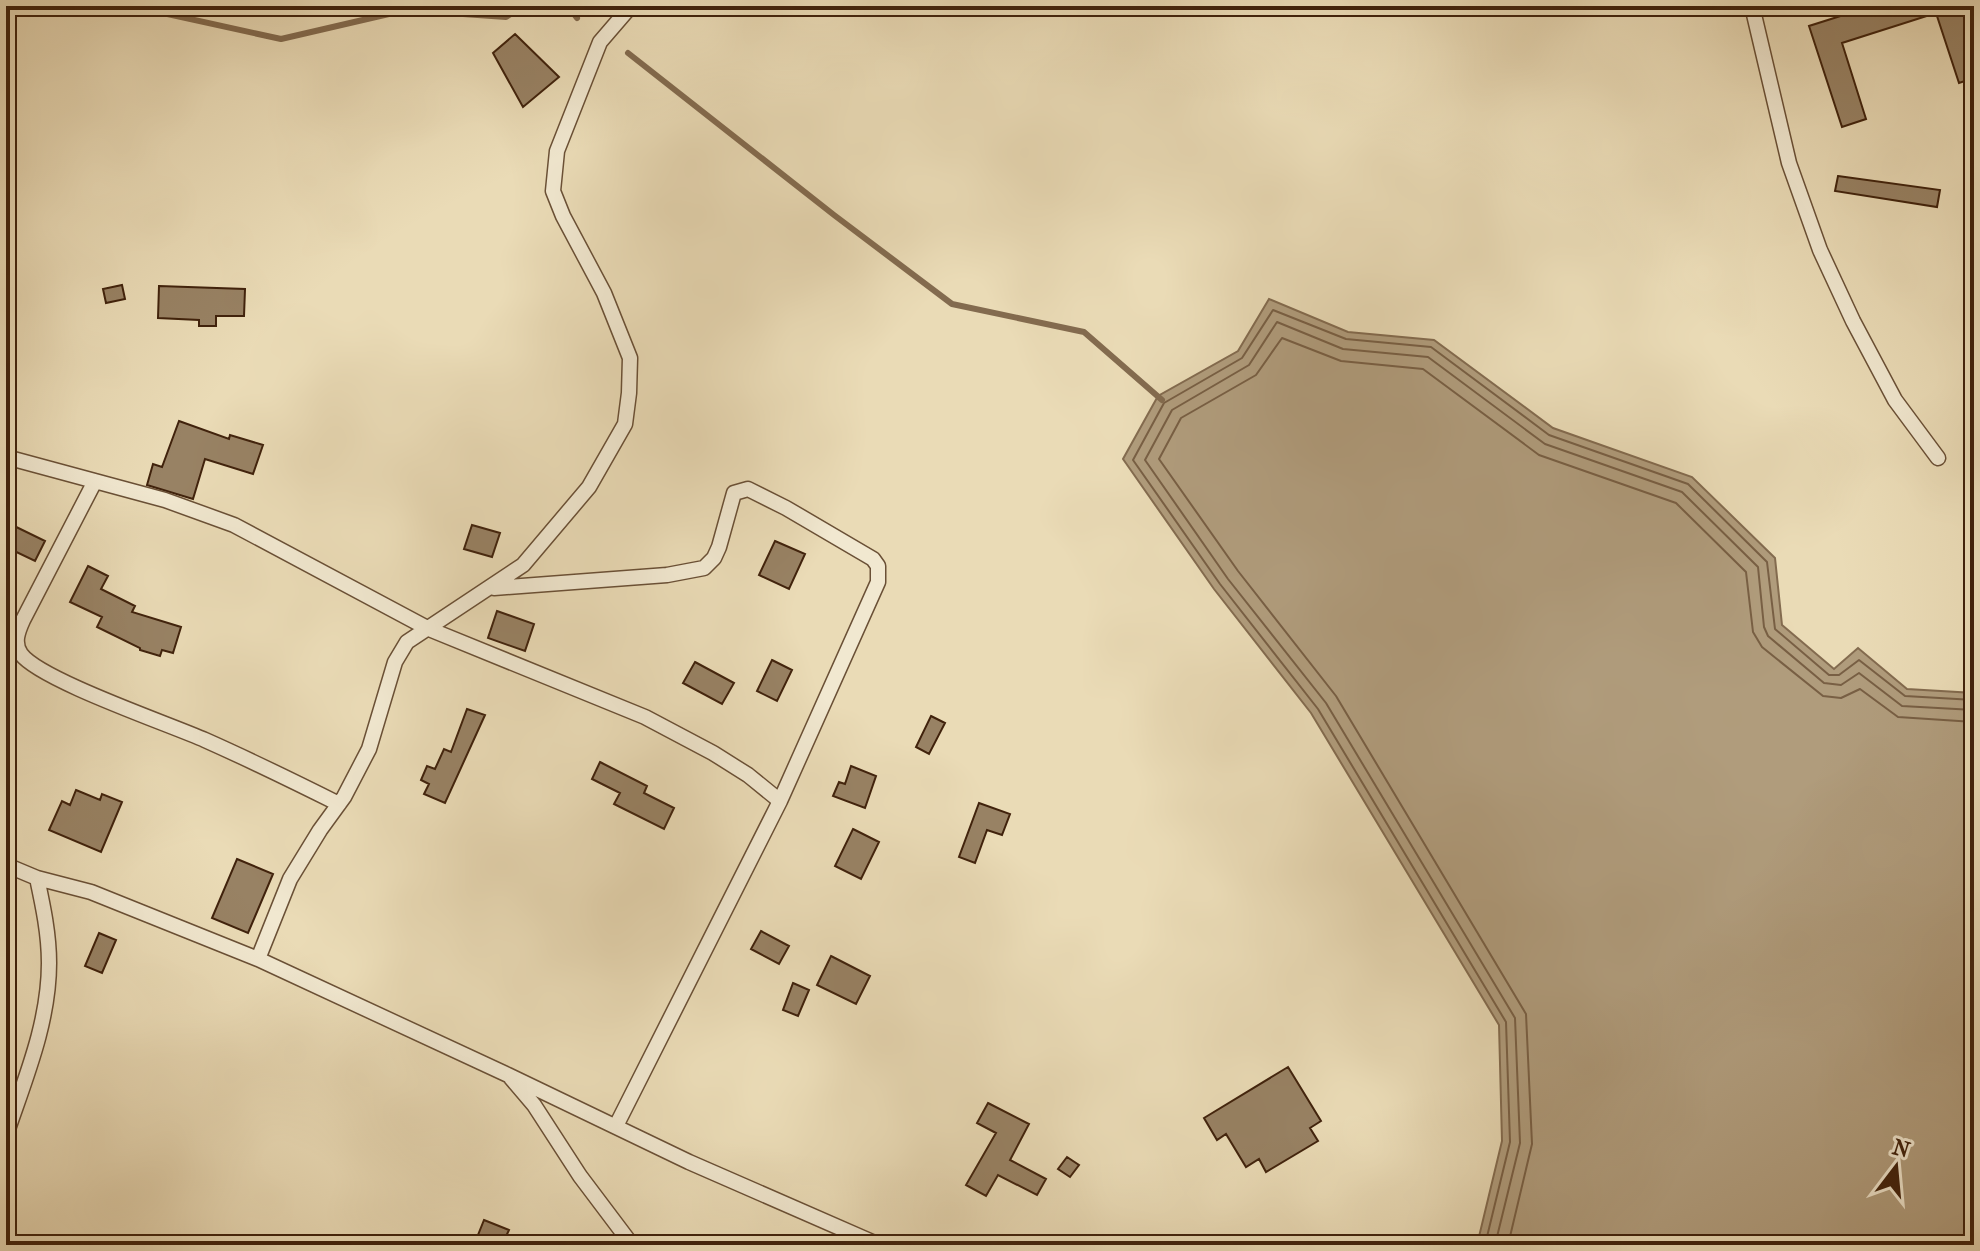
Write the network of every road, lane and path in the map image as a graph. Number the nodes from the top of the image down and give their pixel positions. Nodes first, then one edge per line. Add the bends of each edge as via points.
1 (631, 6) edge
2 (1752, 6) edge
3 (6, 457) edge
4 (1938, 458) dead end
5 (95, 481) junction
6 (491, 588) junction
7 (429, 629) junction
8 (780, 801) junction
9 (339, 804) junction
10 (6, 865) edge
11 (37, 878) junction
12 (258, 959) junction
13 (508, 1075) junction
14 (616, 1126) junction
15 (6, 1135) edge
16 (632, 1245) edge
17 (879, 1245) edge

1 - 6 street via 600,42 557,151 553,191 630,358 625,424 589,487 558,526 523,565
2 - 4 street via 1789,163 1820,250 1895,400
3 - 5 street
5 - 7 street via 234,525
5 - 9 street via 23,620 16,643 19,653 55,678
6 - 7 street
6 - 8 street via 704,568 719,547 734,493 748,489 873,559 878,582
7 - 8 street via 645,717 713,753
7 - 9 street via 407,642 395,662 369,749
8 - 14 street
9 - 12 street via 290,879
10 - 11 street
11 - 12 street via 91,892
11 - 15 street via 46,917 47,998
12 - 13 street
13 - 14 street
13 - 16 street
14 - 17 street

